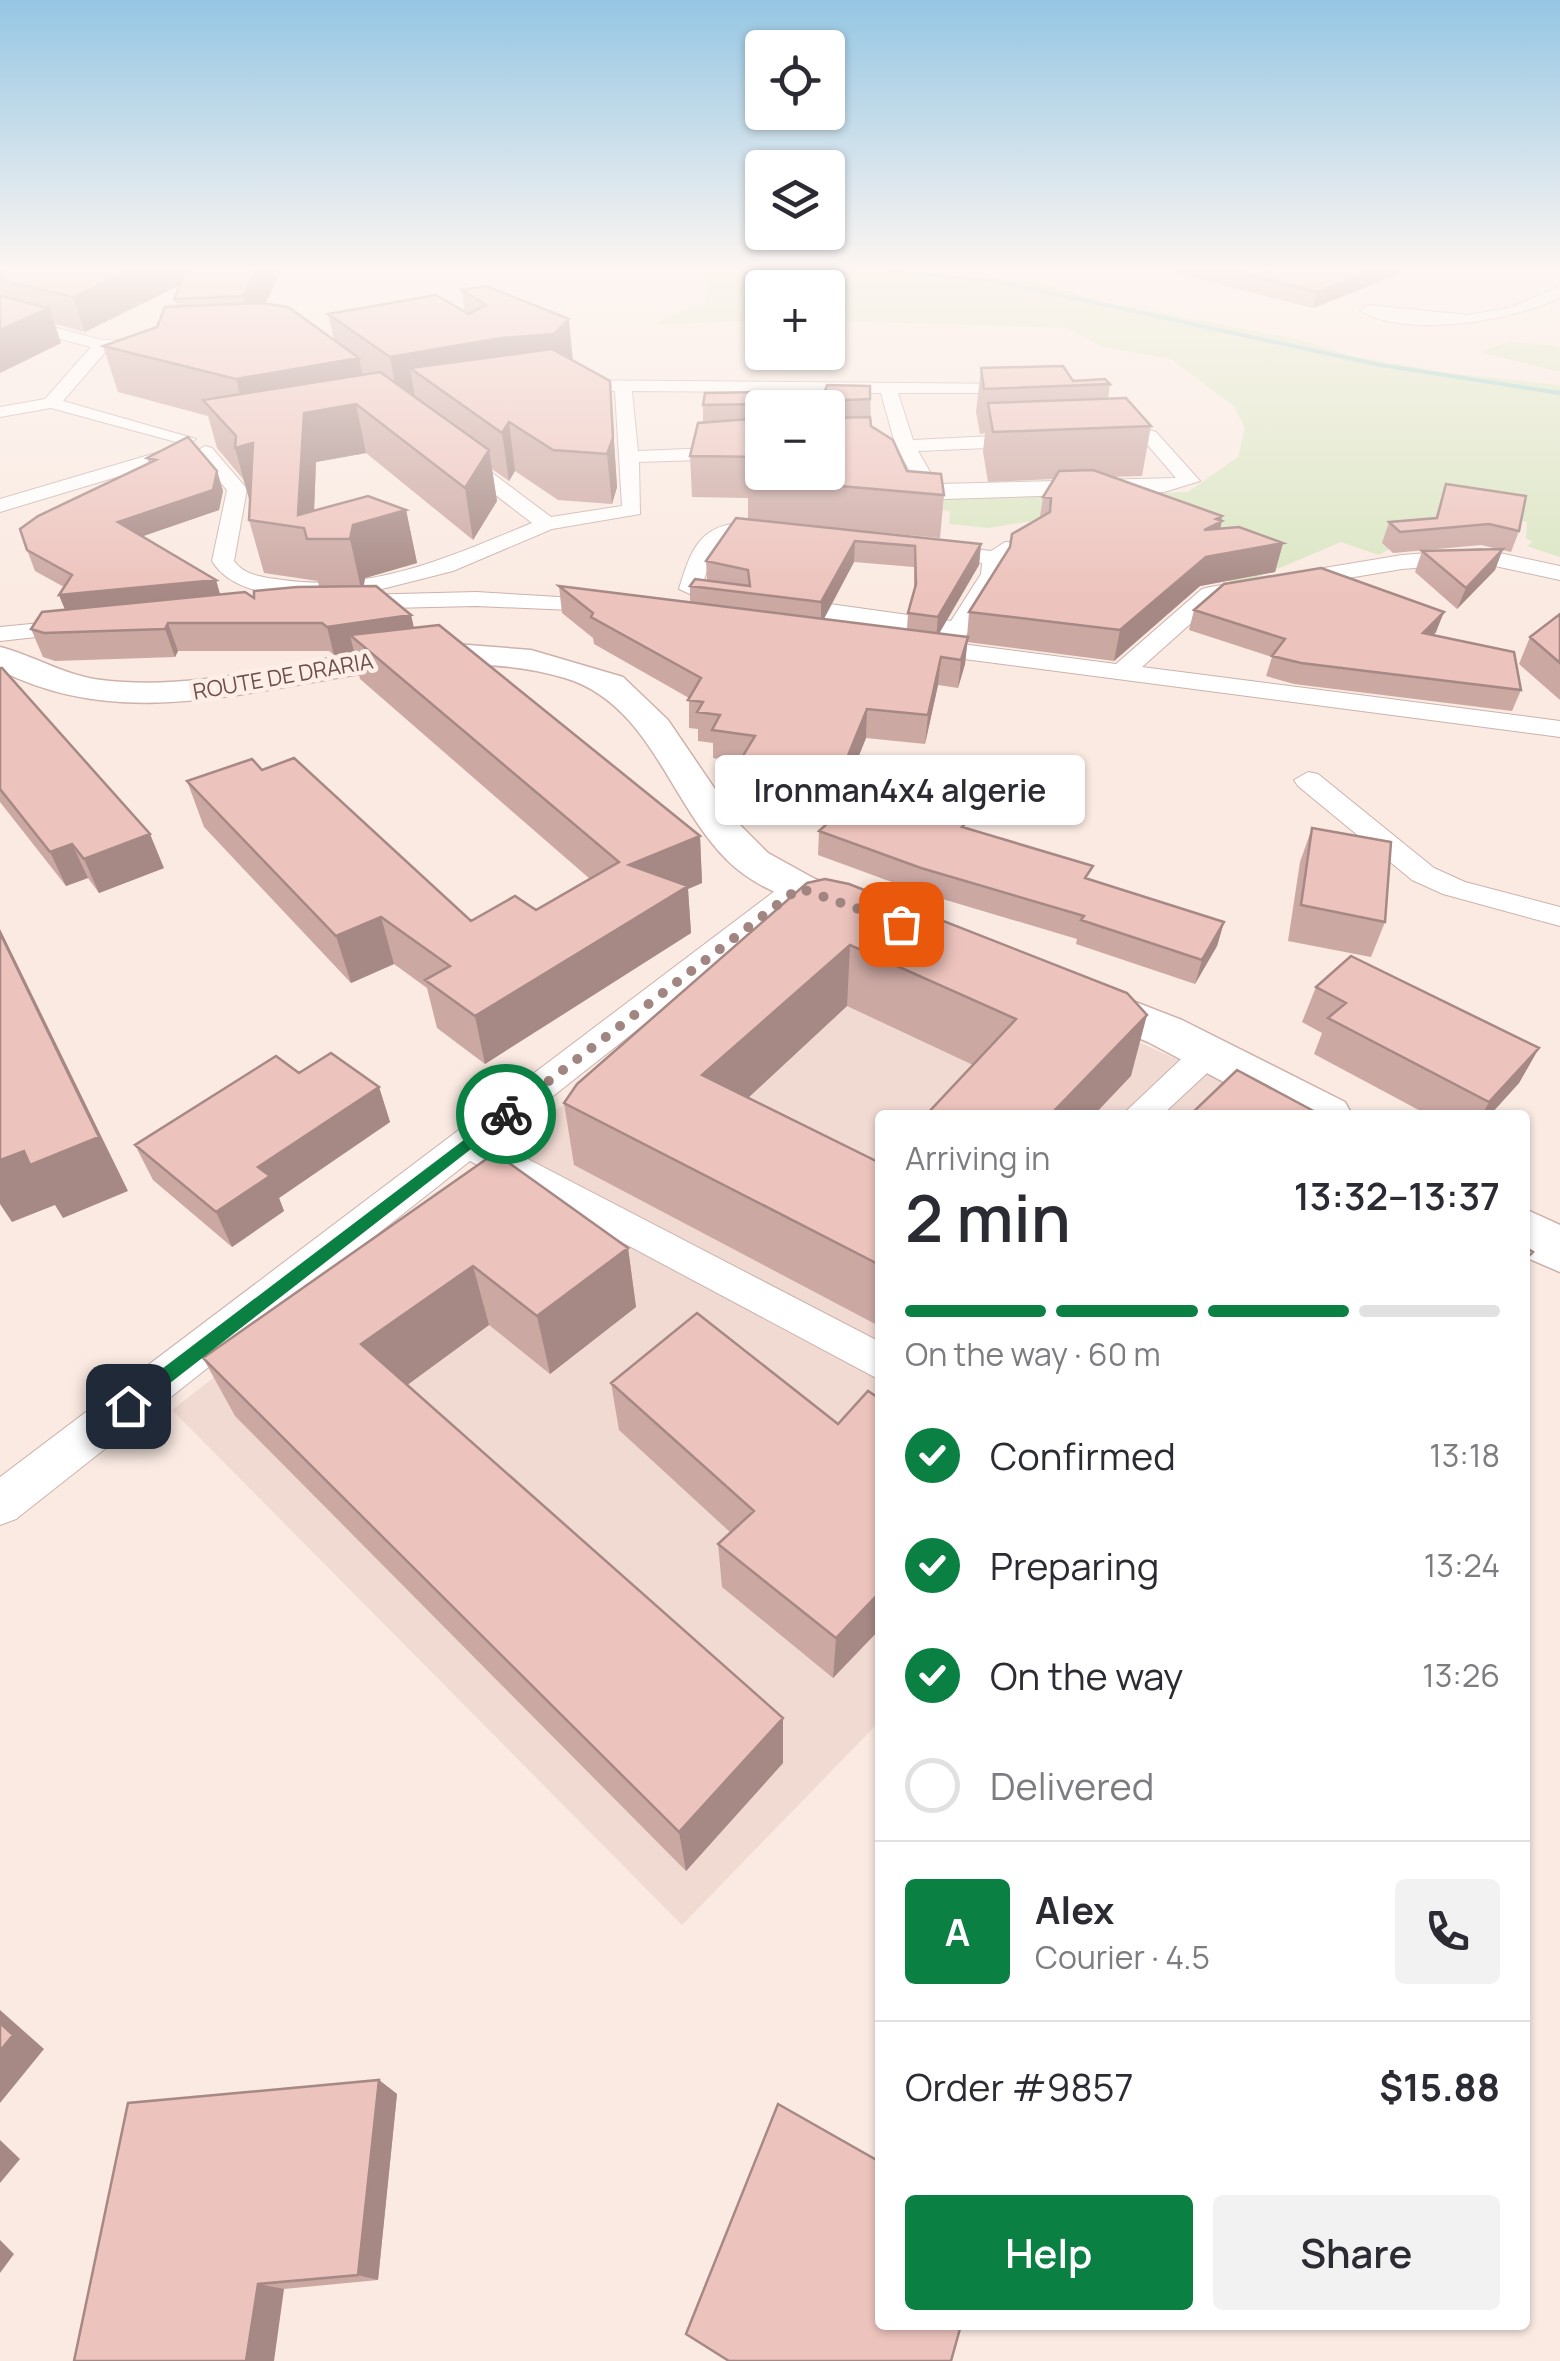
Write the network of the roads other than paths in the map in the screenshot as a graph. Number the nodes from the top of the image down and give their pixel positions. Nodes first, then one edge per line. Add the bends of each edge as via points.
1 (75, 377) edge
2 (623, 384) junction
3 (542, 386) edge
4 (888, 388) junction
5 (1048, 392) edge
6 (52, 403) junction
7 (0, 412) edge
8 (1139, 431) edge
9 (1055, 440) edge
10 (440, 443) edge
11 (905, 446) junction
12 (190, 448) junction
13 (845, 448) edge
14 (745, 453) edge
15 (629, 457) junction
16 (0, 506) edge
17 (547, 524) junction
18 (1037, 534) edge
19 (810, 535) edge
20 (906, 544) edge
21 (994, 558) junction
22 (1560, 573) edge
23 (270, 608) edge
24 (632, 610) edge
25 (688, 616) edge
26 (99, 624) edge
27 (0, 634) edge
28 (950, 639) junction
29 (0, 657) edge
30 (1121, 673) junction
31 (1560, 729) edge
32 (1308, 780) dead end
33 (799, 888) junction
34 (1560, 917) edge
35 (901, 924) edge
36 (1041, 978) edge
37 (1208, 1053) junction
38 (1145, 1110) edge
39 (1317, 1110) edge
40 (468, 1143) junction
41 (1530, 1233) edge
42 (1560, 1251) edge
43 (875, 1359) edge
44 (0, 1504) edge

1 - 6 street
2 - 3 street
2 - 4 street
2 - 15 street
4 - 5 street
4 - 11 street
6 - 7 street
6 - 12 street
8 - 11 street via 1190,481 944,492 930,488
9 - 11 street
10 - 17 street
11 - 13 street
12 - 16 street
12 - 17 street via 237,490 223,561 247,581 315,591 374,587
14 - 15 street
15 - 17 street via 633,510
18 - 21 street
19 - 28 street via 732,528 717,533 702,544 690,590
20 - 21 street
21 - 28 street via 992,574
22 - 30 street via 1481,556 1402,562 1210,594
23 - 24 street via 476,599
25 - 28 street
26 - 27 street
28 - 30 street
29 - 33 main road, ROUTE DE DRARIA via 53,682 136,694 202,693 427,654 508,655 572,669 621,690 743,854
30 - 31 street
32 - 34 street via 1423,874
33 - 35 main road, ROUTE DE DRARIA
33 - 40 street
36 - 37 main road
37 - 38 street
37 - 39 main road
40 - 43 street
40 - 44 street
41 - 42 main road

